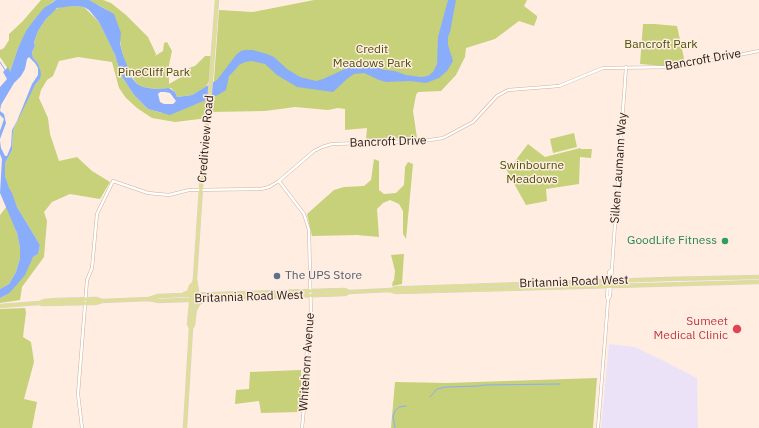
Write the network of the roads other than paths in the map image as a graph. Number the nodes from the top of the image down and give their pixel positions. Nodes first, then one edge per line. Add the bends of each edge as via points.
1 (217, 0) edge
2 (759, 51) edge
3 (626, 67) junction
4 (279, 181) junction
5 (202, 190) junction
6 (759, 277) edge
7 (195, 278) junction
8 (610, 280) junction
9 (759, 282) edge
10 (194, 284) junction
11 (610, 286) junction
12 (390, 290) junction
13 (310, 293) junction
14 (183, 295) junction
15 (194, 297) junction
16 (149, 299) junction
17 (205, 299) junction
18 (85, 301) junction
19 (0, 306) edge
20 (194, 311) junction
21 (191, 328) junction
22 (82, 428) edge
23 (185, 428) edge
24 (302, 428) edge
25 (598, 428) edge

1 - 5 main road, Creditview Road
2 - 3 street, Bancroft Drive via 678,67
3 - 4 street, Bancroft Drive via 603,68 559,86 508,90 497,96 473,122 443,138 332,144 322,147
3 - 8 street, Silken Laumann Way
4 - 5 street, Bancroft Drive via 261,189
4 - 13 street, Whitehorn Avenue via 308,223
5 - 7 main road, Creditview Road
5 - 18 street, Bancroft Drive via 189,190 169,196 131,188 113,181 97,214 92,268 87,280
6 - 8 main road, Britannia Road West
7 - 10 main road, Creditview Road
7 - 15 main road, Creditview Road via 197,284
8 - 11 street, Silken Laumann Way
8 - 12 main road, Britannia Road West
9 - 11 main road, Britannia Road West
10 - 14 main road
10 - 15 main road, Creditview Road
11 - 12 main road, Britannia Road West via 396,292
11 - 25 street, Silken Laumann Way
12 - 13 main road, Britannia Road West
13 - 15 main road, Britannia Road West
13 - 17 main road, Britannia Road West
13 - 24 street, Whitehorn Avenue via 311,317
14 - 15 main road, Britannia Road West
14 - 16 main road, Britannia Road West
15 - 16 main road, Britannia Road West via 158,301
15 - 17 main road, Britannia Road West
15 - 20 main road, Creditview Road
15 - 21 main road, Creditview Road via 189,324
16 - 18 main road, Britannia Road West
17 - 20 main road
18 - 19 main road, Britannia Road West via 44,301
18 - 22 street via 78,394
20 - 21 main road, Creditview Road
21 - 23 main road, Creditview Road

